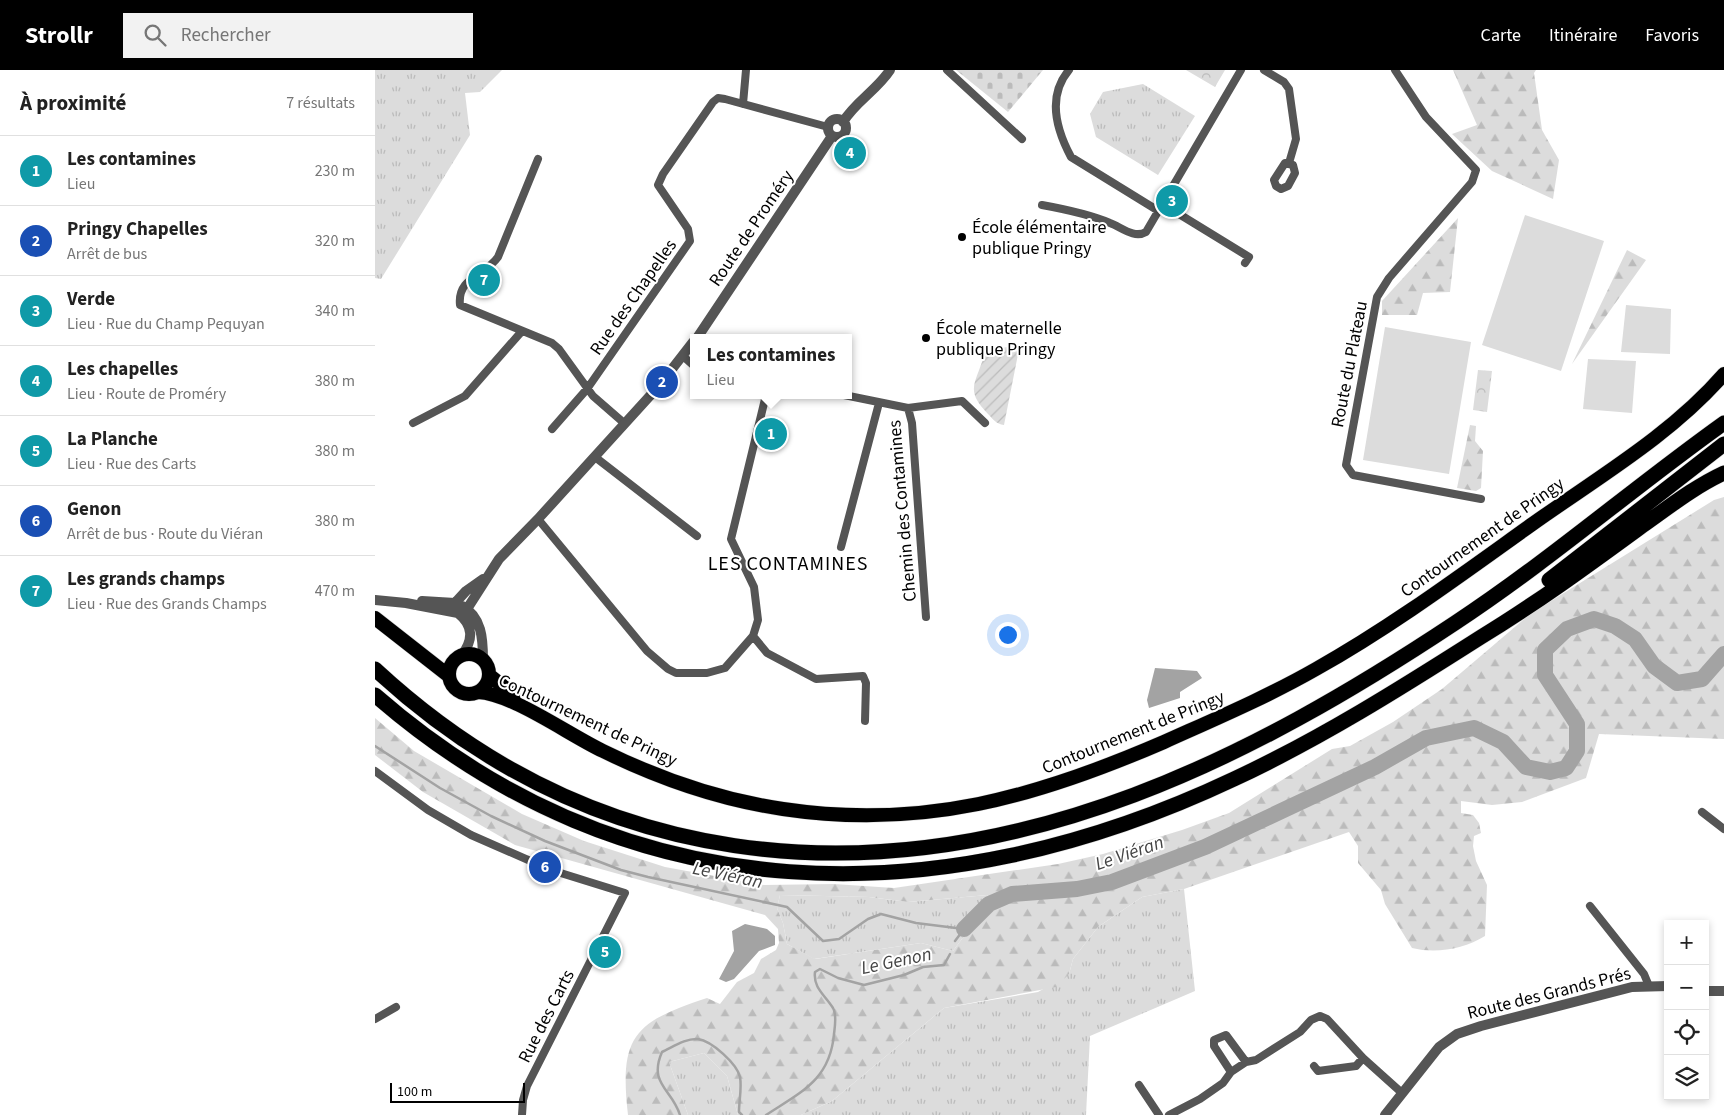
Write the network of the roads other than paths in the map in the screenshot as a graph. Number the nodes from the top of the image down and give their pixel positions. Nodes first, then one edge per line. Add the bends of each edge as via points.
1 (746, 70) edge
2 (890, 70) edge
3 (947, 70) edge
4 (1069, 70) edge
5 (1241, 70) edge
6 (1264, 70) edge
7 (1395, 70) edge
8 (743, 104) junction
9 (843, 122) junction
10 (830, 131) junction
11 (1022, 139) dead end
12 (537, 159) dead end
13 (1289, 163) dead end
14 (1042, 206) dead end
15 (1159, 206) junction
16 (1245, 263) dead end
17 (522, 331) junction
18 (700, 334) edge
19 (690, 347) edge
20 (684, 357) junction
21 (1724, 361) edge
22 (690, 362) edge
23 (1724, 374) edge
24 (587, 389) junction
25 (852, 397) edge
26 (765, 399) edge
27 (879, 403) junction
28 (908, 408) junction
29 (1724, 418) edge
30 (413, 423) dead end
31 (624, 423) junction
32 (985, 423) dead end
33 (1724, 423) edge
34 (552, 429) dead end
35 (1701, 440) junction
36 (1724, 444) edge
37 (595, 457) junction
38 (1724, 473) edge
39 (1481, 499) dead end
40 (538, 520) junction
41 (697, 536) dead end
42 (841, 547) dead end
43 (375, 600) edge
44 (460, 608) junction
45 (926, 617) dead end
46 (375, 618) edge
47 (397, 636) junction
48 (753, 636) junction
49 (460, 656) junction
50 (483, 660) junction
51 (1430, 668) junction
52 (375, 669) edge
53 (489, 675) junction
54 (449, 676) junction
55 (478, 692) junction
56 (375, 695) edge
57 (865, 721) dead end
58 (375, 771) edge
59 (1702, 812) dead end
60 (1724, 827) edge
61 (1590, 906) dead end
62 (1649, 986) junction
63 (1664, 986) edge
64 (1709, 991) edge
65 (1724, 991) edge
66 (396, 1007) dead end
67 (375, 1019) edge
68 (1363, 1058) junction
69 (1246, 1062) junction
70 (1314, 1066) dead end
71 (1231, 1072) junction
72 (1139, 1085) dead end
73 (1401, 1093) junction
74 (522, 1115) edge
75 (1159, 1115) edge
76 (1169, 1115) edge
77 (1385, 1115) edge

1 - 8 street
2 - 9 street, Route de Proméry
3 - 11 street
4 - 15 street via 1061,80 1055,104 1064,144 1071,157
5 - 15 street
6 - 13 street via 1284,82 1290,94 1296,139
7 - 39 street, Route du Plateau via 1426,117 1476,170 1471,182 1389,278 1377,297 1346,465 1353,475
8 - 10 street, Rue des Chapelles
8 - 24 street, Rue des Chapelles via 718,98 713,102 659,180 659,191 687,229 690,241
9 - 10 street via 834,120
9 - 10 street, Route de Proméry via 846,127 844,134 839,137
10 - 18 street, Route de Proméry
12 - 17 street via 498,257 467,281 459,297 460,305
14 - 15 street via 1102,219 1128,232 1142,234
15 - 16 street via 1249,257
17 - 24 street via 545,339 559,349
17 - 30 street via 465,396
19 - 20 street
20 - 22 street
20 - 31 street
21 - 53 highway, Contournement de Pringy via 1691,398 1650,432 1410,602 1352,639 1281,680 1215,711 1087,766 1010,791 938,804 869,808 802,804 748,795 674,774 618,750 511,693
23 - 55 highway, Contournement de Pringy via 1653,439 1435,594 1356,645 1225,715 1097,770 1025,794 966,808 901,814 837,815 762,806 692,788 635,767 503,697
24 - 31 street
24 - 34 street, Rue des Chapelles
25 - 27 street, Chemin des Contamines
26 - 48 street via 731,539 754,588 758,620
27 - 28 street, Chemin des Contamines
27 - 42 street
28 - 32 street via 961,401
28 - 45 street, Chemin des Contamines via 912,423
29 - 35 highway
31 - 37 street
33 - 35 highway
35 - 52 highway via 1564,546 1458,621 1357,685 1268,735 1185,774 1102,807 1016,832 943,846 868,854 796,853 712,842 638,824 569,798 506,767 446,728
36 - 51 highway
37 - 40 street
37 - 41 street
38 - 51 highway via 1681,498 1539,599
40 - 44 street via 499,559
40 - 48 street via 647,651 668,669 682,674 716,672 725,668
43 - 44 street
44 - 49 street via 471,632 470,641
44 - 50 street via 480,628
46 - 47 highway, Contournement de Pringy
47 - 49 highway, Contournement de Pringy via 438,654
47 - 54 highway, Contournement de Pringy
48 - 57 street via 767,653 816,679 863,676 866,683
49 - 50 highway, Contournement de Pringy via 472,655
49 - 54 highway via 450,666
50 - 53 highway, Contournement de Pringy
51 - 56 highway via 1307,742 1232,780 1153,813 1077,838 1001,857 923,869 860,874 789,872 719,864 613,837 543,808 480,774 424,736
53 - 55 highway, Contournement de Pringy
54 - 55 highway, Contournement de Pringy via 460,691
58 - 74 street, Rue des Carts via 428,810 471,835 551,870 625,893 527,1086
59 - 60 street
61 - 62 street
62 - 63 street, Route des Grands Prés
62 - 73 street, Route des Grands Prés via 1632,987 1457,1034 1439,1047
64 - 65 street
66 - 67 street
68 - 69 street via 1327,1019 1320,1016 1256,1060
68 - 70 street via 1355,1066 1318,1071
68 - 73 street
69 - 71 street
69 - 71 street via 1226,1035 1214,1040 1214,1046
71 - 76 street via 1223,1083
72 - 75 street
73 - 77 street, Route des Grands Prés

